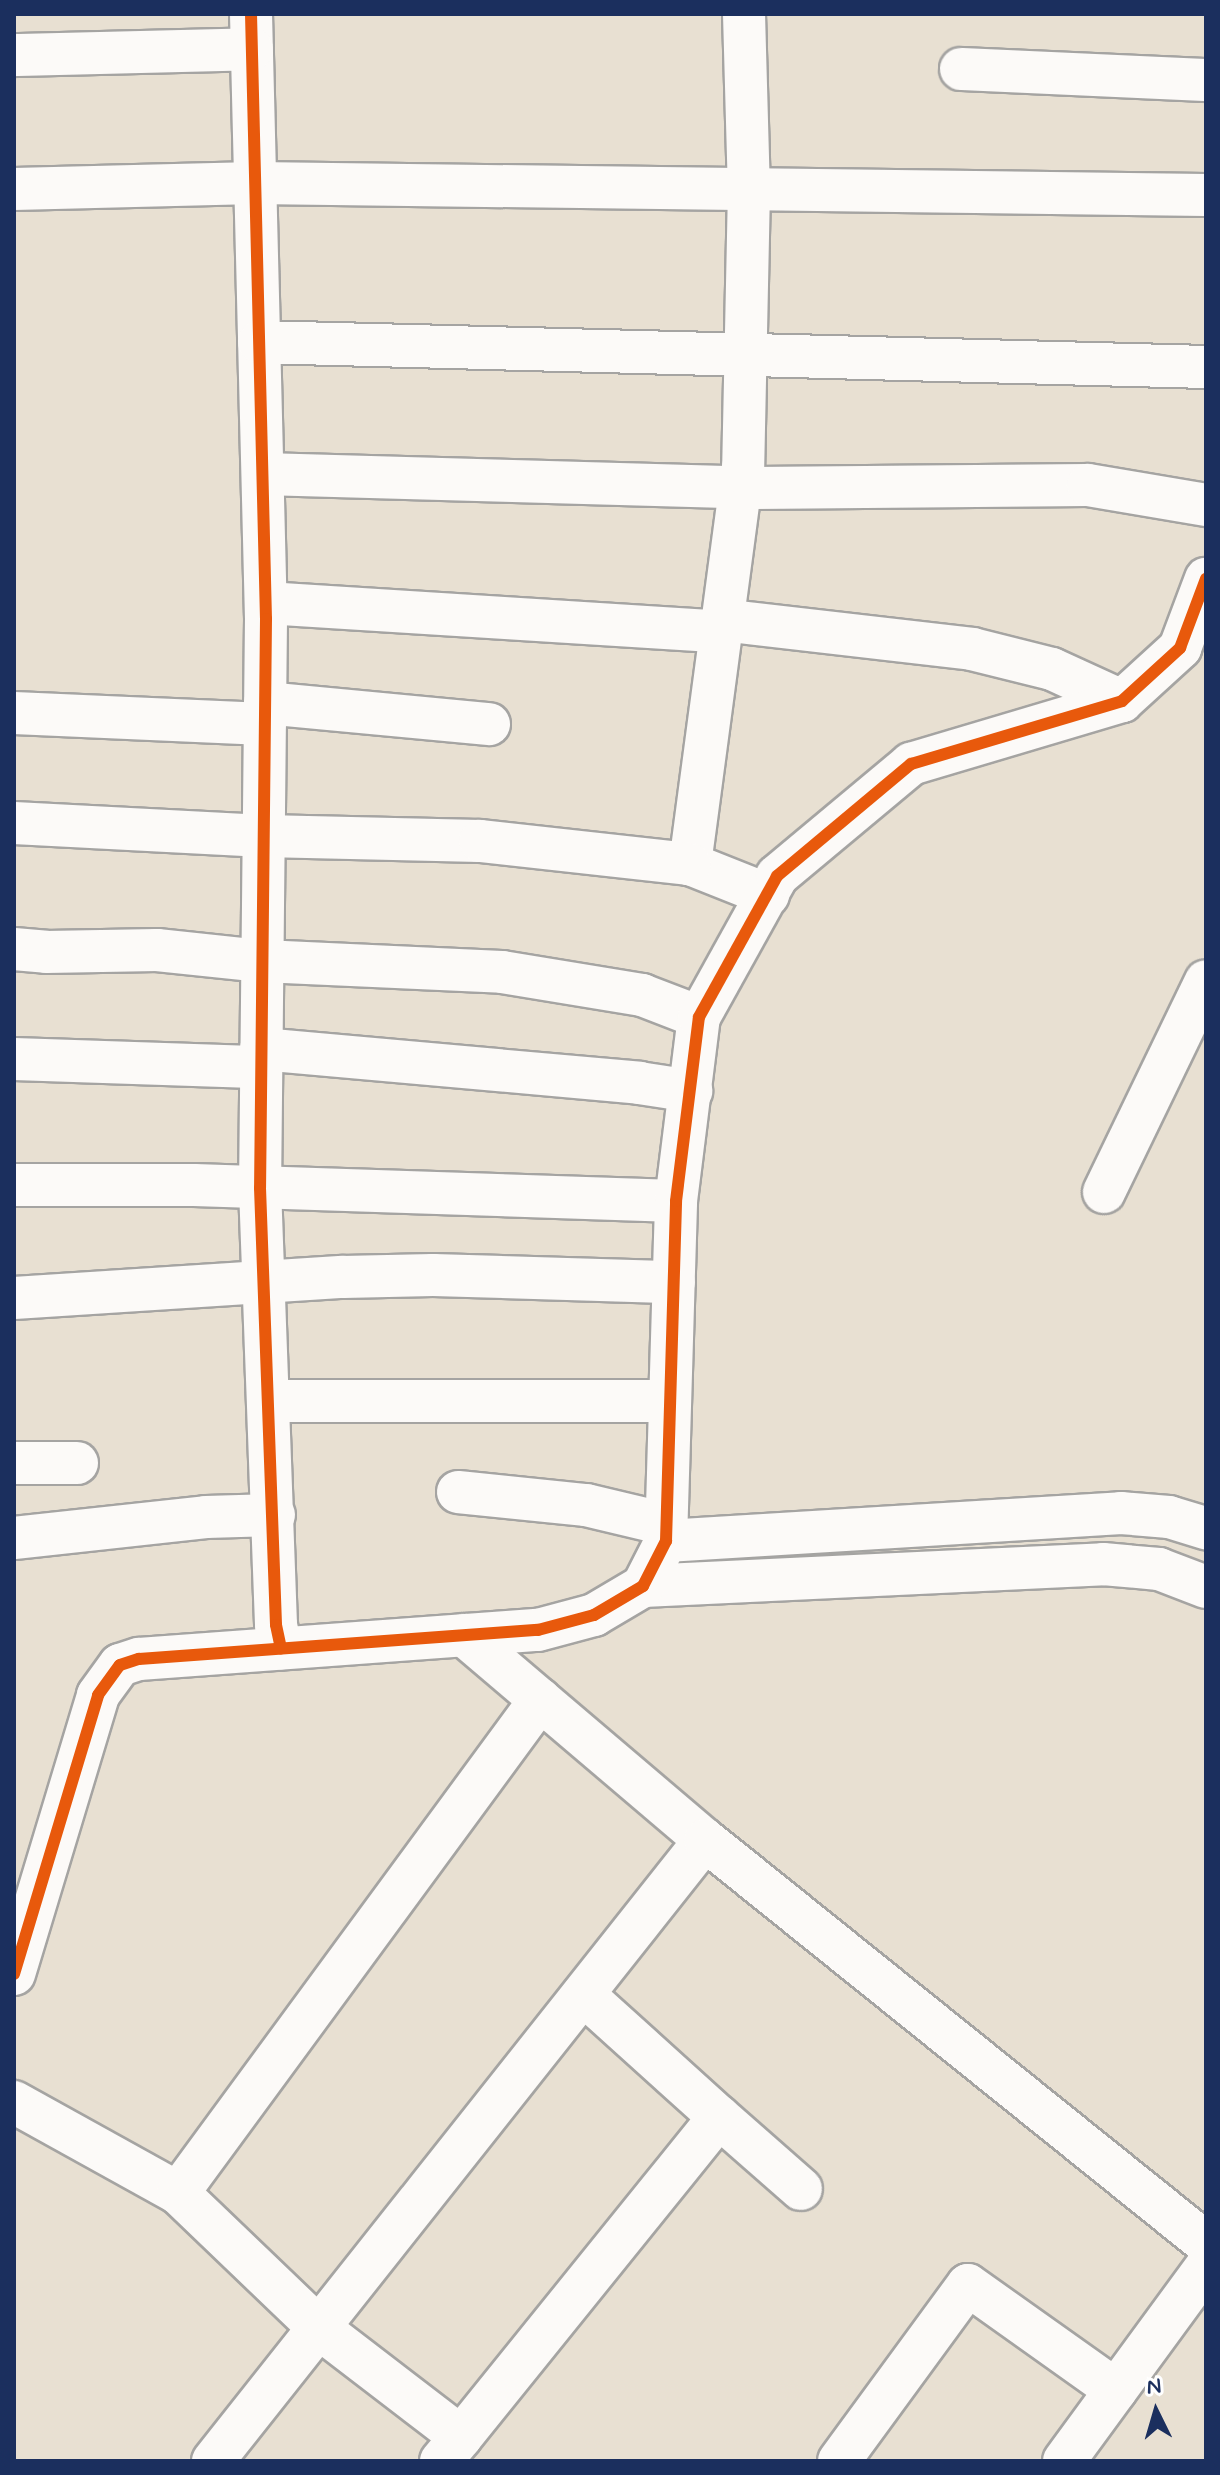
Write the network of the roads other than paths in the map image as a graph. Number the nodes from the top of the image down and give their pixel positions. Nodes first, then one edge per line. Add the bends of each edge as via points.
1 (744, 14) edge
2 (252, 32) edge
3 (14, 55) edge
4 (961, 69) dead end
5 (1206, 80) edge
6 (255, 183) junction
7 (14, 189) edge
8 (749, 189) junction
9 (1206, 195) edge
10 (259, 342) junction
11 (745, 357) junction
12 (1201, 366) edge
13 (263, 474) junction
14 (740, 487) junction
15 (1183, 500) edge
16 (1206, 579) edge
17 (266, 603) junction
18 (722, 626) junction
19 (1122, 701) junction
20 (14, 713) edge
21 (265, 714) junction
22 (489, 724) dead end
23 (14, 823) edge
24 (264, 836) junction
25 (690, 864) junction
26 (750, 888) junction
27 (14, 949) edge
28 (262, 961) junction
29 (1206, 981) edge
30 (670, 1005) junction
31 (261, 1058) junction
32 (14, 1059) edge
33 (691, 1091) junction
34 (14, 1185) edge
35 (260, 1188) junction
36 (1104, 1192) dead end
37 (676, 1201) junction
38 (264, 1280) junction
39 (674, 1282) junction
40 (14, 1298) edge
41 (270, 1401) junction
42 (638, 1401) junction
43 (14, 1463) edge
44 (77, 1463) dead end
45 (458, 1492) dead end
46 (274, 1515) junction
47 (1206, 1528) edge
48 (666, 1532) junction
49 (14, 1538) edge
50 (643, 1586) junction
51 (1206, 1587) edge
52 (278, 1624) junction
53 (464, 1635) junction
54 (540, 1700) junction
55 (705, 1840) junction
56 (14, 1974) edge
57 (583, 1994) junction
58 (14, 2102) edge
59 (719, 2117) junction
60 (801, 2189) dead end
61 (178, 2193) junction
62 (1206, 2243) edge
63 (1206, 2267) edge
64 (319, 2328) junction
65 (1116, 2390) junction
66 (446, 2455) edge
67 (213, 2461) edge
68 (839, 2461) edge
69 (1064, 2461) edge

1 - 8 street
2 - 3 street
2 - 6 street
4 - 5 street
6 - 7 street
6 - 8 street
6 - 10 street
8 - 9 street
8 - 11 street
10 - 11 street
10 - 13 street
11 - 12 street
11 - 14 street
13 - 14 street
13 - 17 street
14 - 15 street via 1088,485
14 - 18 street
16 - 19 street via 1180,648
17 - 18 street
17 - 21 street
18 - 19 street via 972,649 1065,674
18 - 25 street
19 - 26 street via 911,764 777,876
20 - 21 street
21 - 22 street
21 - 24 street
23 - 24 street
24 - 25 street via 480,841
24 - 28 street
25 - 26 street
26 - 30 street
27 - 28 street via 157,950
28 - 30 street via 502,972
28 - 31 street
29 - 36 street
30 - 33 street
31 - 32 street
31 - 33 street
31 - 35 street
33 - 37 street
34 - 35 street
35 - 37 street
35 - 38 street
37 - 39 street
38 - 39 street via 433,1275
38 - 40 street
38 - 41 street
39 - 42 street
41 - 42 street
41 - 46 street
42 - 48 street
43 - 44 street
45 - 48 street via 600,1509
46 - 49 street
46 - 52 street
47 - 48 street via 1169,1517 1121,1513
48 - 50 street
50 - 51 street via 1103,1564 1159,1569
50 - 53 street via 594,1615 538,1630
52 - 53 street
52 - 56 street via 139,1659 120,1665 107,1678
53 - 54 street
54 - 55 street
54 - 61 street
55 - 57 street
55 - 62 street
57 - 59 street
57 - 64 street
58 - 61 street
59 - 60 street
59 - 66 street
61 - 64 street
63 - 65 street
64 - 66 street
64 - 67 street
65 - 68 street via 968,2285
65 - 69 street

